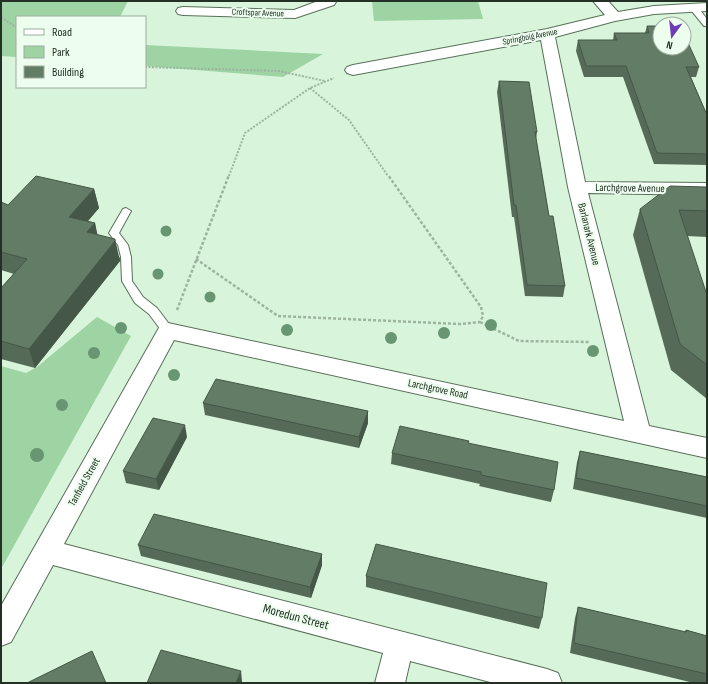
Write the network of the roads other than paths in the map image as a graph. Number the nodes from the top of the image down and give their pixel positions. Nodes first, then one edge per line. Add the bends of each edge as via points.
1 (330, 1) edge
2 (600, 1) edge
3 (701, 8) edge
4 (183, 11) dead end
5 (615, 17) junction
6 (707, 24) edge
7 (546, 34) junction
8 (353, 70) road end
9 (577, 187) junction
10 (707, 189) edge
11 (126, 211) dead end
12 (168, 331) junction
13 (639, 433) junction
14 (707, 448) edge
15 (45, 551) junction
16 (1, 634) edge
17 (400, 644) junction
18 (390, 683) edge
19 (547, 683) edge

1 - 4 street, Croftspar Avenue via 295,14
2 - 5 street
3 - 5 street, Springboig Avenue via 654,10
3 - 6 lane
5 - 7 street, Springboig Avenue
7 - 8 street, Springboig Avenue
7 - 9 street, Barlanark Avenue
9 - 10 street, Larchgrove Avenue
9 - 13 street, Barlanark Avenue
11 - 12 lane via 114,233 123,245 127,281 139,300 153,311
12 - 13 street, Larchgrove Road
12 - 15 street, Tanfield Street
13 - 14 street, Larchgrove Road
15 - 16 street, Tanfield Street
15 - 17 street, Moredun Street
17 - 18 street
17 - 19 street, Moredun Street

